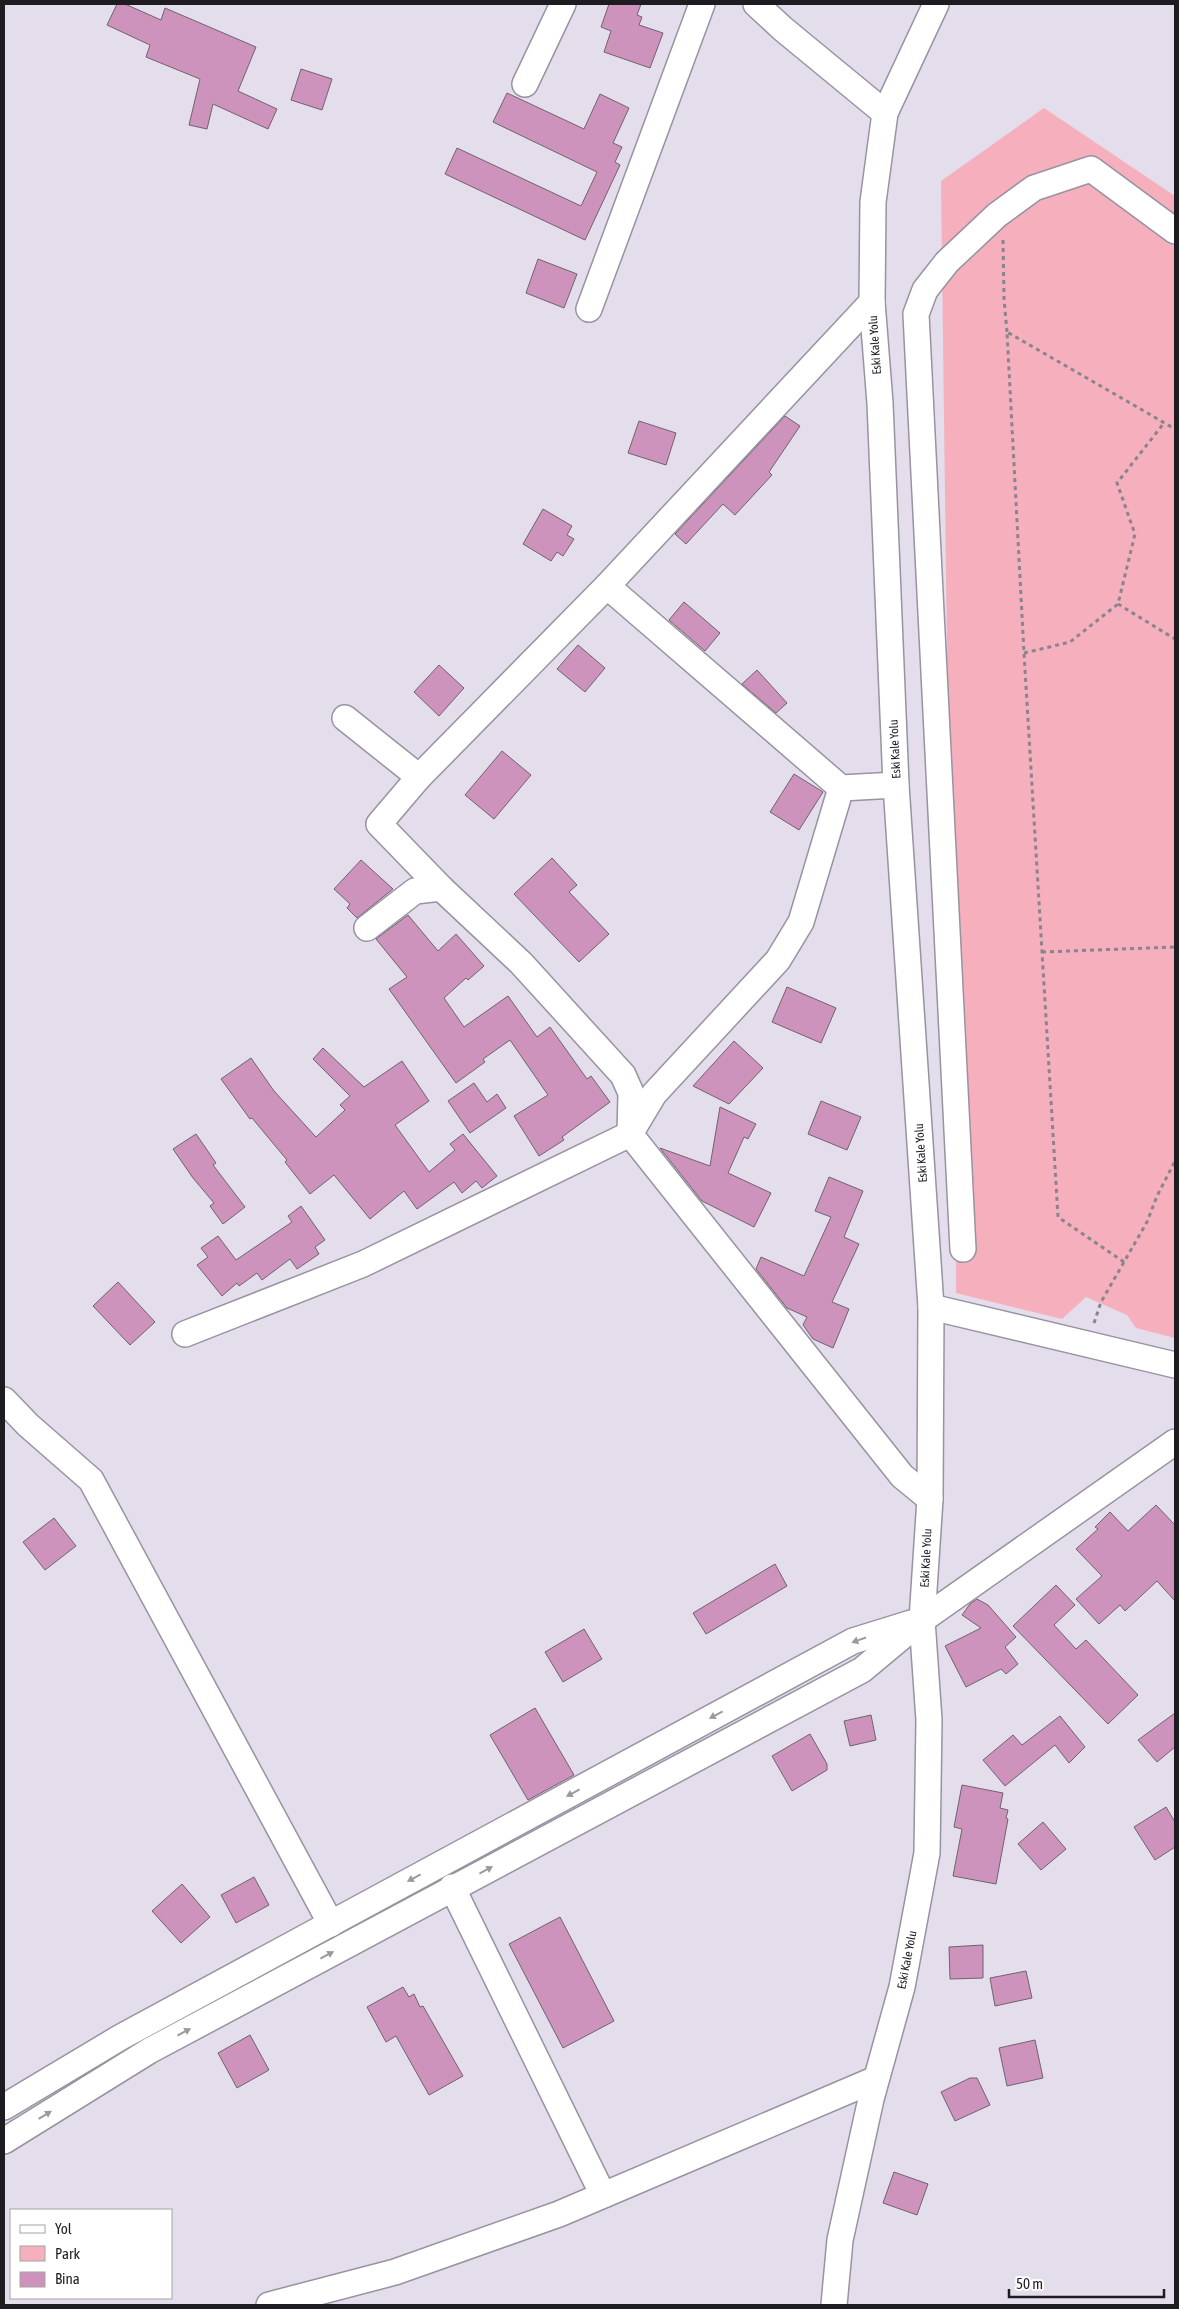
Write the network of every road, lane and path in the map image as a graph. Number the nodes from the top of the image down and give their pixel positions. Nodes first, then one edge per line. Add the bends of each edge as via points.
1 (563, 4) edge
2 (702, 4) edge
3 (756, 4) edge
4 (936, 4) edge
5 (525, 84) dead end
6 (885, 112) junction
7 (997, 215) junction
8 (1175, 231) edge
9 (872, 302) junction
10 (589, 309) dead end
11 (1007, 332) junction
12 (1164, 423) junction
13 (1175, 429) edge
14 (606, 586) junction
15 (1118, 604) junction
16 (1175, 639) edge
17 (1024, 653) junction
18 (345, 718) dead end
19 (419, 777) junction
20 (896, 785) junction
21 (841, 788) junction
22 (440, 888) junction
23 (367, 928) dead end
24 (1175, 947) edge
25 (1042, 952) junction
26 (630, 1134) junction
27 (1175, 1161) edge
28 (963, 1249) dead end
29 (1124, 1262) junction
30 (931, 1307) junction
31 (186, 1334) dead end
32 (1087, 1343) junction
33 (1175, 1365) edge
34 (4, 1400) edge
35 (1175, 1442) edge
36 (930, 1499) junction
37 (922, 1620) junction
38 (452, 1887) junction
39 (331, 1924) junction
40 (876, 2079) junction
41 (4, 2107) edge
42 (4, 2142) edge
43 (603, 2195) junction
44 (269, 2305) edge
45 (834, 2305) edge

1 - 5 street
2 - 10 street
3 - 6 street
4 - 6 street, Eski Kale Yolu
6 - 9 street, Eski Kale Yolu via 873,202
7 - 8 street via 1034,188 1091,169
7 - 11 path via 1003,241
7 - 28 street via 947,262 925,290 916,314
9 - 14 street
9 - 20 street, Eski Kale Yolu
11 - 12 path
11 - 17 path
12 - 13 path
12 - 15 path via 1117,483 1135,534
14 - 19 street
14 - 21 street
15 - 16 path
15 - 17 path via 1070,642
17 - 25 path
18 - 19 street
19 - 22 street via 379,824
20 - 21 street
20 - 30 street, Eski Kale Yolu
21 - 26 street via 801,922 778,960 654,1094
22 - 23 street via 415,891
22 - 26 street via 521,963 623,1074 631,1093
24 - 25 path
25 - 29 path via 1058,1217
26 - 31 street via 363,1264
26 - 36 street via 902,1476
27 - 29 path via 1147,1222
29 - 32 path via 1101,1302
30 - 32 street
30 - 36 street, Eski Kale Yolu
32 - 33 street
34 - 39 street via 91,1480
35 - 37 street
36 - 37 street, Eski Kale Yolu
38 -> 37 street via 862,1670
37 -> 39 street via 853,1641
37 - 40 street, Eski Kale Yolu via 929,1720 927,1854 902,1987
42 -> 38 street via 149,2051
38 - 43 street
39 - 41 street via 121,2037
40 - 43 street
40 - 45 street, Eski Kale Yolu via 840,2240
43 - 44 street via 396,2272

